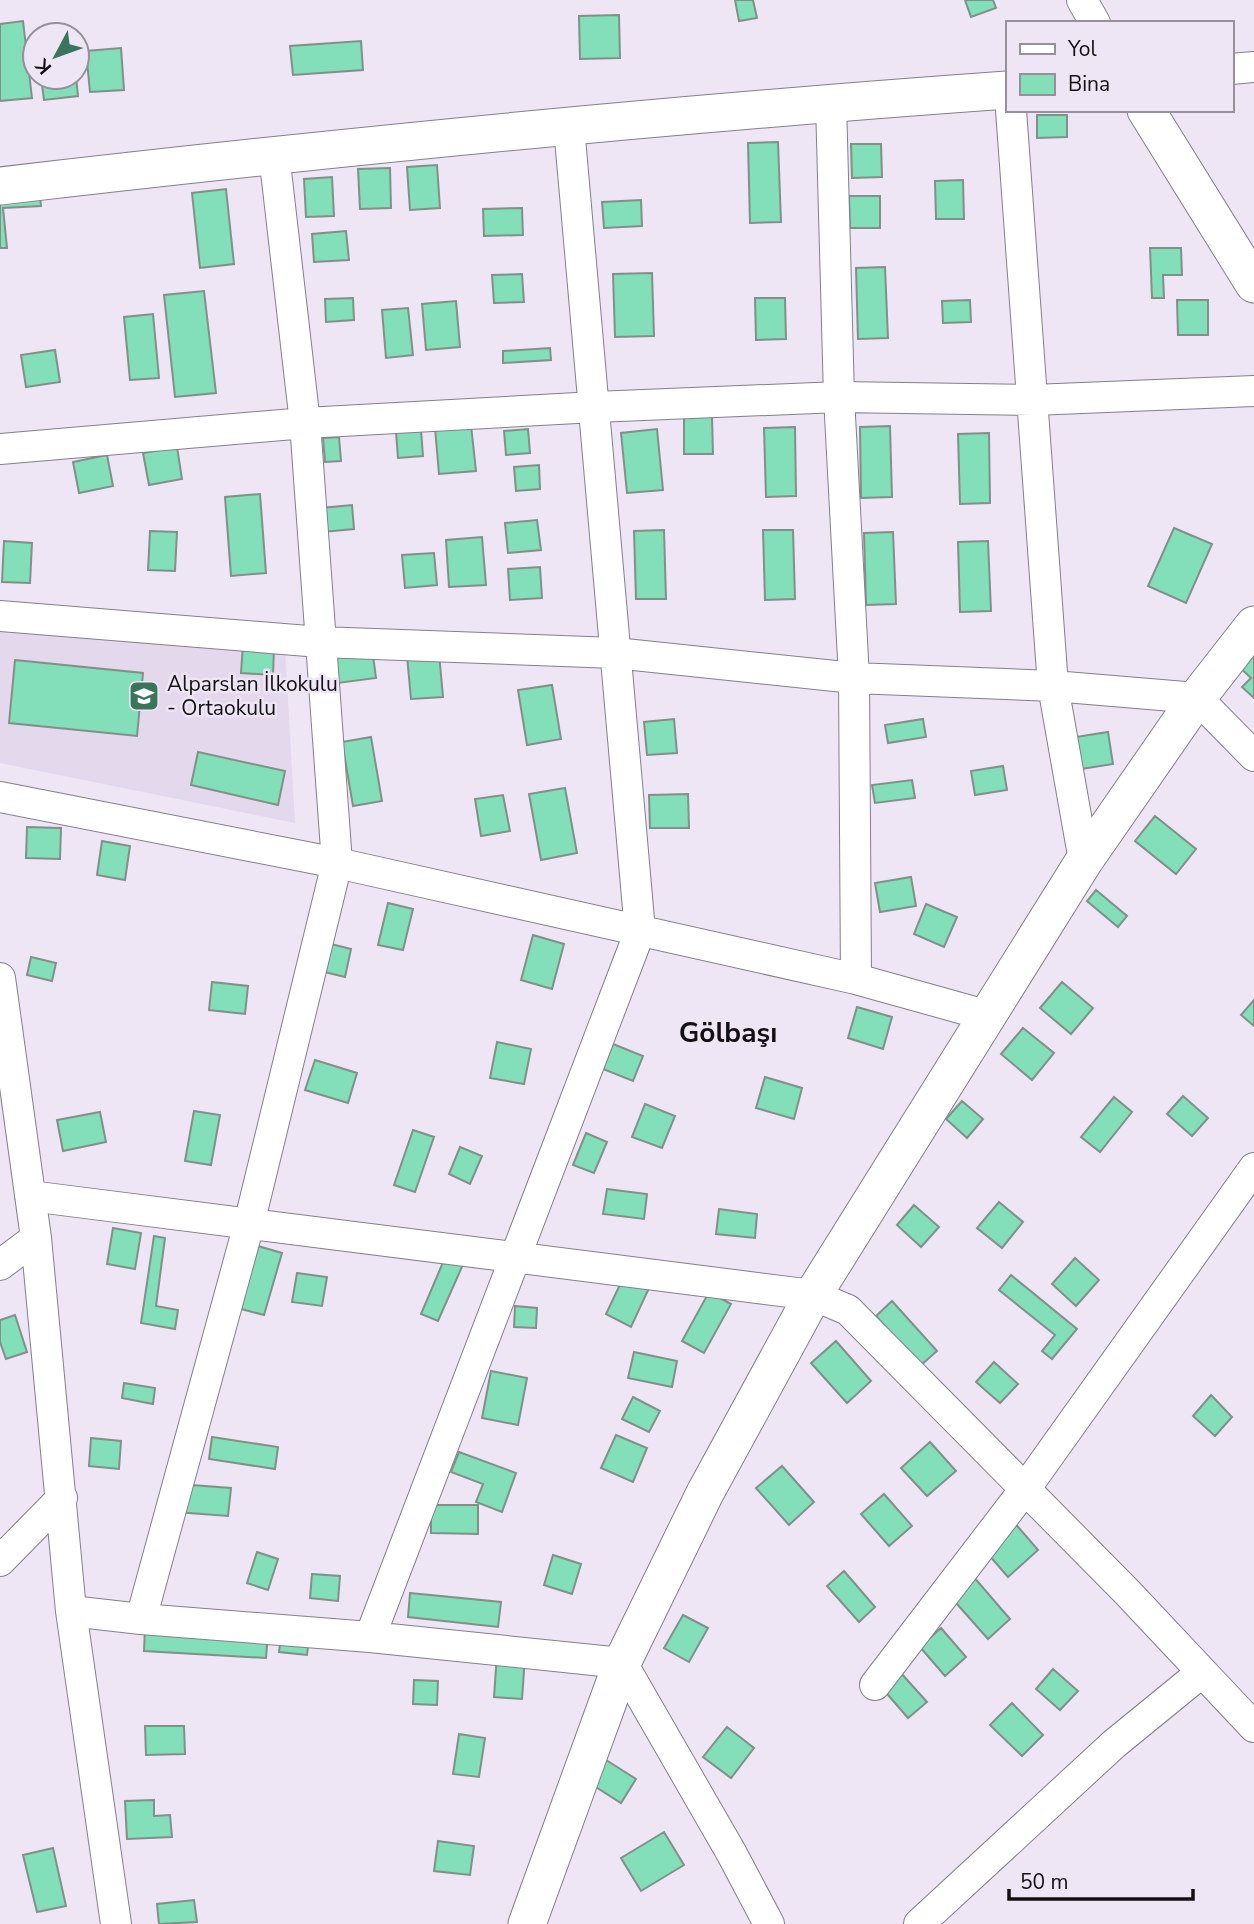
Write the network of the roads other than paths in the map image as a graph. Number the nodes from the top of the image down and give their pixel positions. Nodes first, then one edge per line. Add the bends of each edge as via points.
1 (1082, 0) edge
2 (1094, 21) edge
3 (1254, 67) edge
4 (1233, 69) edge
5 (1006, 90) edge
6 (831, 103) junction
7 (1011, 112) edge
8 (1147, 112) edge
9 (569, 127) junction
10 (274, 154) junction
11 (0, 186) edge
12 (1254, 284) edge
13 (1254, 391) edge
14 (839, 397) junction
15 (1033, 400) junction
16 (595, 407) junction
17 (305, 423) junction
18 (0, 449) edge
19 (0, 616) edge
20 (1254, 625) edge
21 (320, 642) junction
22 (615, 653) junction
23 (854, 678) junction
24 (1053, 686) junction
25 (1197, 698) junction
26 (1254, 756) edge
27 (0, 797) edge
28 (1084, 861) junction
29 (337, 863) junction
30 (640, 931) junction
31 (0, 978) edge
32 (856, 979) junction
33 (985, 1015) junction
34 (1254, 1168) edge
35 (30, 1196) junction
36 (249, 1224) junction
37 (36, 1238) junction
38 (516, 1256) junction
39 (0, 1265) edge
40 (813, 1295) junction
41 (1025, 1489) junction
42 (62, 1498) junction
43 (0, 1561) edge
44 (71, 1611) junction
45 (141, 1619) junction
46 (370, 1637) junction
47 (622, 1664) junction
48 (1201, 1673) junction
49 (875, 1685) dead end
50 (1254, 1727) edge
51 (116, 1924) edge
52 (527, 1924) edge
53 (769, 1924) edge
54 (919, 1924) edge

1 - 2 street
3 - 4 street
5 - 6 street
6 - 9 street
6 - 14 street
7 - 15 street
8 - 12 street
9 - 10 street
9 - 16 street
10 - 11 street
10 - 17 street
13 - 15 street
14 - 15 street
14 - 16 street
14 - 23 street
15 - 24 street
16 - 17 street
16 - 22 street
17 - 18 street
17 - 21 street
19 - 21 street
20 - 25 street
21 - 22 street
21 - 29 street
22 - 23 street
22 - 30 street
23 - 24 street
23 - 32 street
24 - 25 street
24 - 28 street
25 - 26 street
25 - 28 street
27 - 29 street
28 - 33 street
29 - 30 street
29 - 36 street
30 - 32 street
30 - 38 street
31 - 35 street
32 - 33 street
33 - 40 street
34 - 41 street
35 - 36 street
35 - 37 street
36 - 38 street
36 - 45 street
37 - 39 street
37 - 42 street
38 - 40 street
38 - 46 street
40 - 41 street via 848,1310
40 - 47 street via 705,1493
41 - 48 street
41 - 49 street
42 - 43 street
42 - 44 street
44 - 45 street
44 - 51 street
45 - 46 street
46 - 47 street
47 - 52 street
47 - 53 street
48 - 50 street
48 - 54 street via 1114,1744

